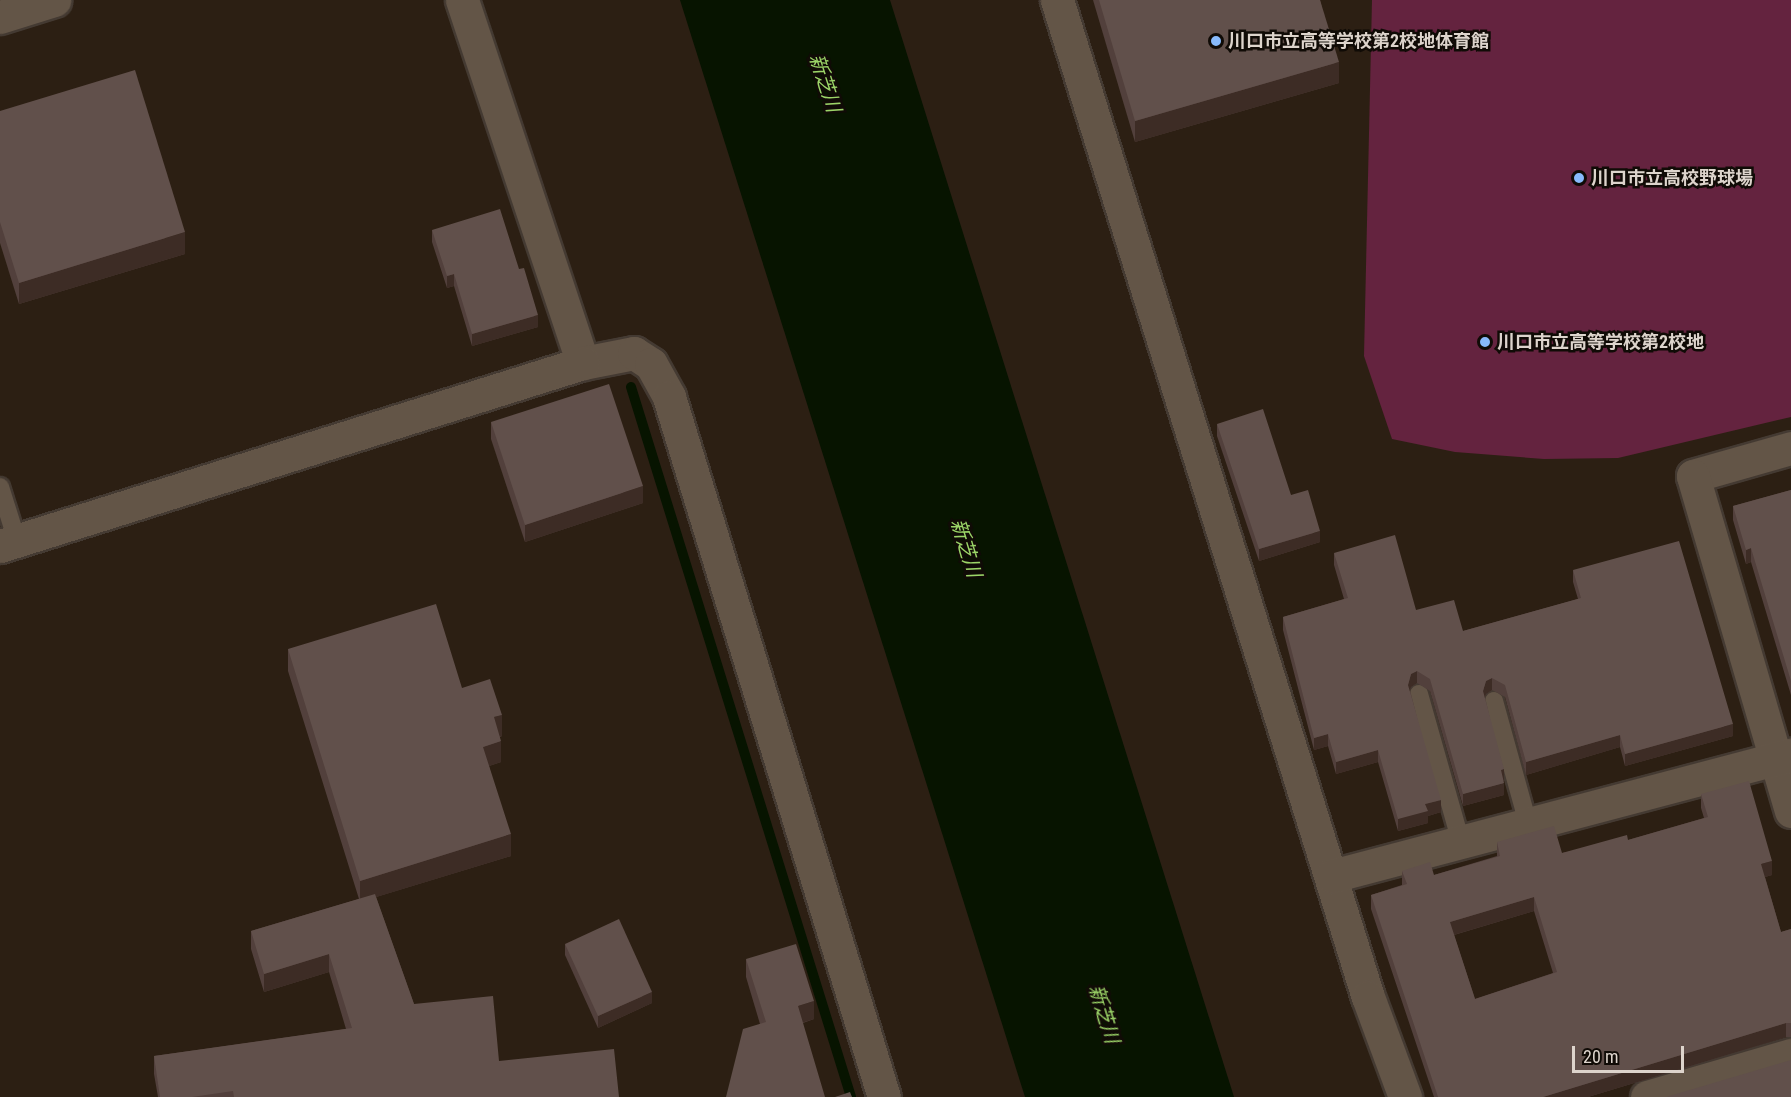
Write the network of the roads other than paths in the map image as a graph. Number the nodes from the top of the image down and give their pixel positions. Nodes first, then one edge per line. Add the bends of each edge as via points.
1 (54, 0) edge
2 (462, 0) edge
3 (1057, 0) edge
4 (0, 17) edge
5 (584, 363) junction
6 (1791, 448) edge
7 (0, 487) edge
8 (8, 543) edge
9 (1419, 694) dead end
10 (1494, 701) dead end
11 (1783, 757) edge
12 (1791, 811) edge
13 (1528, 824) junction
14 (1461, 842) junction
15 (1332, 876) junction
16 (1791, 1055) edge
17 (884, 1097) edge
18 (1405, 1097) edge
19 (1647, 1097) edge

1 - 4 street
2 - 5 street
3 - 15 street
5 - 8 street
5 - 17 street via 634,353 651,364 669,397
6 - 11 street via 1693,476
7 - 8 lane
9 - 14 lane
10 - 13 lane
11 - 12 street
11 - 13 street
13 - 14 street
14 - 15 street
15 - 18 street via 1368,997
16 - 19 street

